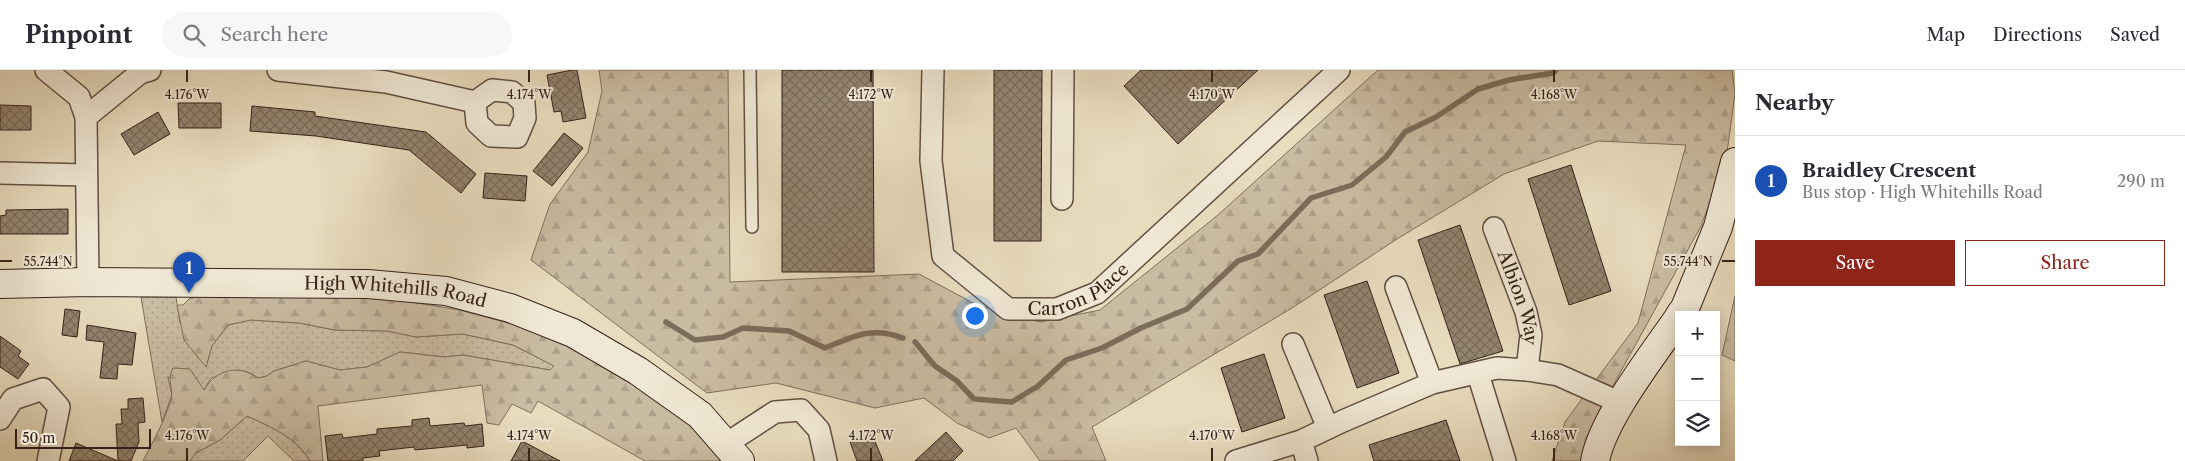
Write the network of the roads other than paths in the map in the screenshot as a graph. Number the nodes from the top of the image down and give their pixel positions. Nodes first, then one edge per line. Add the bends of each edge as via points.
1 (46, 70) edge
2 (150, 70) edge
3 (278, 70) edge
4 (750, 70) edge
5 (933, 70) edge
6 (1063, 70) edge
7 (1339, 70) edge
8 (475, 102) dead end
9 (86, 117) junction
10 (1735, 162) edge
11 (0, 173) edge
12 (86, 175) junction
13 (1062, 199) dead end
14 (752, 227) dead end
15 (1494, 228) dead end
16 (88, 282) junction
17 (0, 284) edge
18 (1396, 287) dead end
19 (1683, 311) edge
20 (1675, 323) edge
21 (1293, 344) dead end
22 (1527, 370) junction
23 (1478, 374) junction
24 (1432, 383) junction
25 (1621, 403) junction
26 (0, 419) edge
27 (1328, 428) junction
28 (1304, 451) edge
29 (733, 453) edge
30 (48, 461) edge
31 (826, 461) edge
32 (1236, 461) edge
33 (1505, 461) edge
34 (1596, 461) edge

1 - 9 street via 79,97
2 - 9 street via 140,73
3 - 8 street via 386,82
4 - 14 lane
5 - 7 street, Carron Place via 931,161 943,256 1008,309 1057,309 1098,293
6 - 13 street
9 - 12 street
10 - 19 street via 1718,227
11 - 12 street
12 - 16 street
15 - 22 street, Albion Way via 1526,312 1531,335
16 - 17 street, High Whitehills Road
16 - 29 street, High Whitehills Road via 368,284 446,292 510,308 573,333 638,372 700,415
18 - 24 street
20 - 25 street
21 - 27 street
22 - 23 street, Albion Way via 1497,368
22 - 25 street, Albion Way via 1558,375
23 - 24 street, Albion Way
23 - 33 street
24 - 27 street, Albion Way
25 - 34 street via 1598,449
26 - 30 street via 13,399 43,389 59,407
27 - 28 street, Albion Way
28 - 32 street, Albion Way
29 - 31 street via 775,412 802,410 819,430

